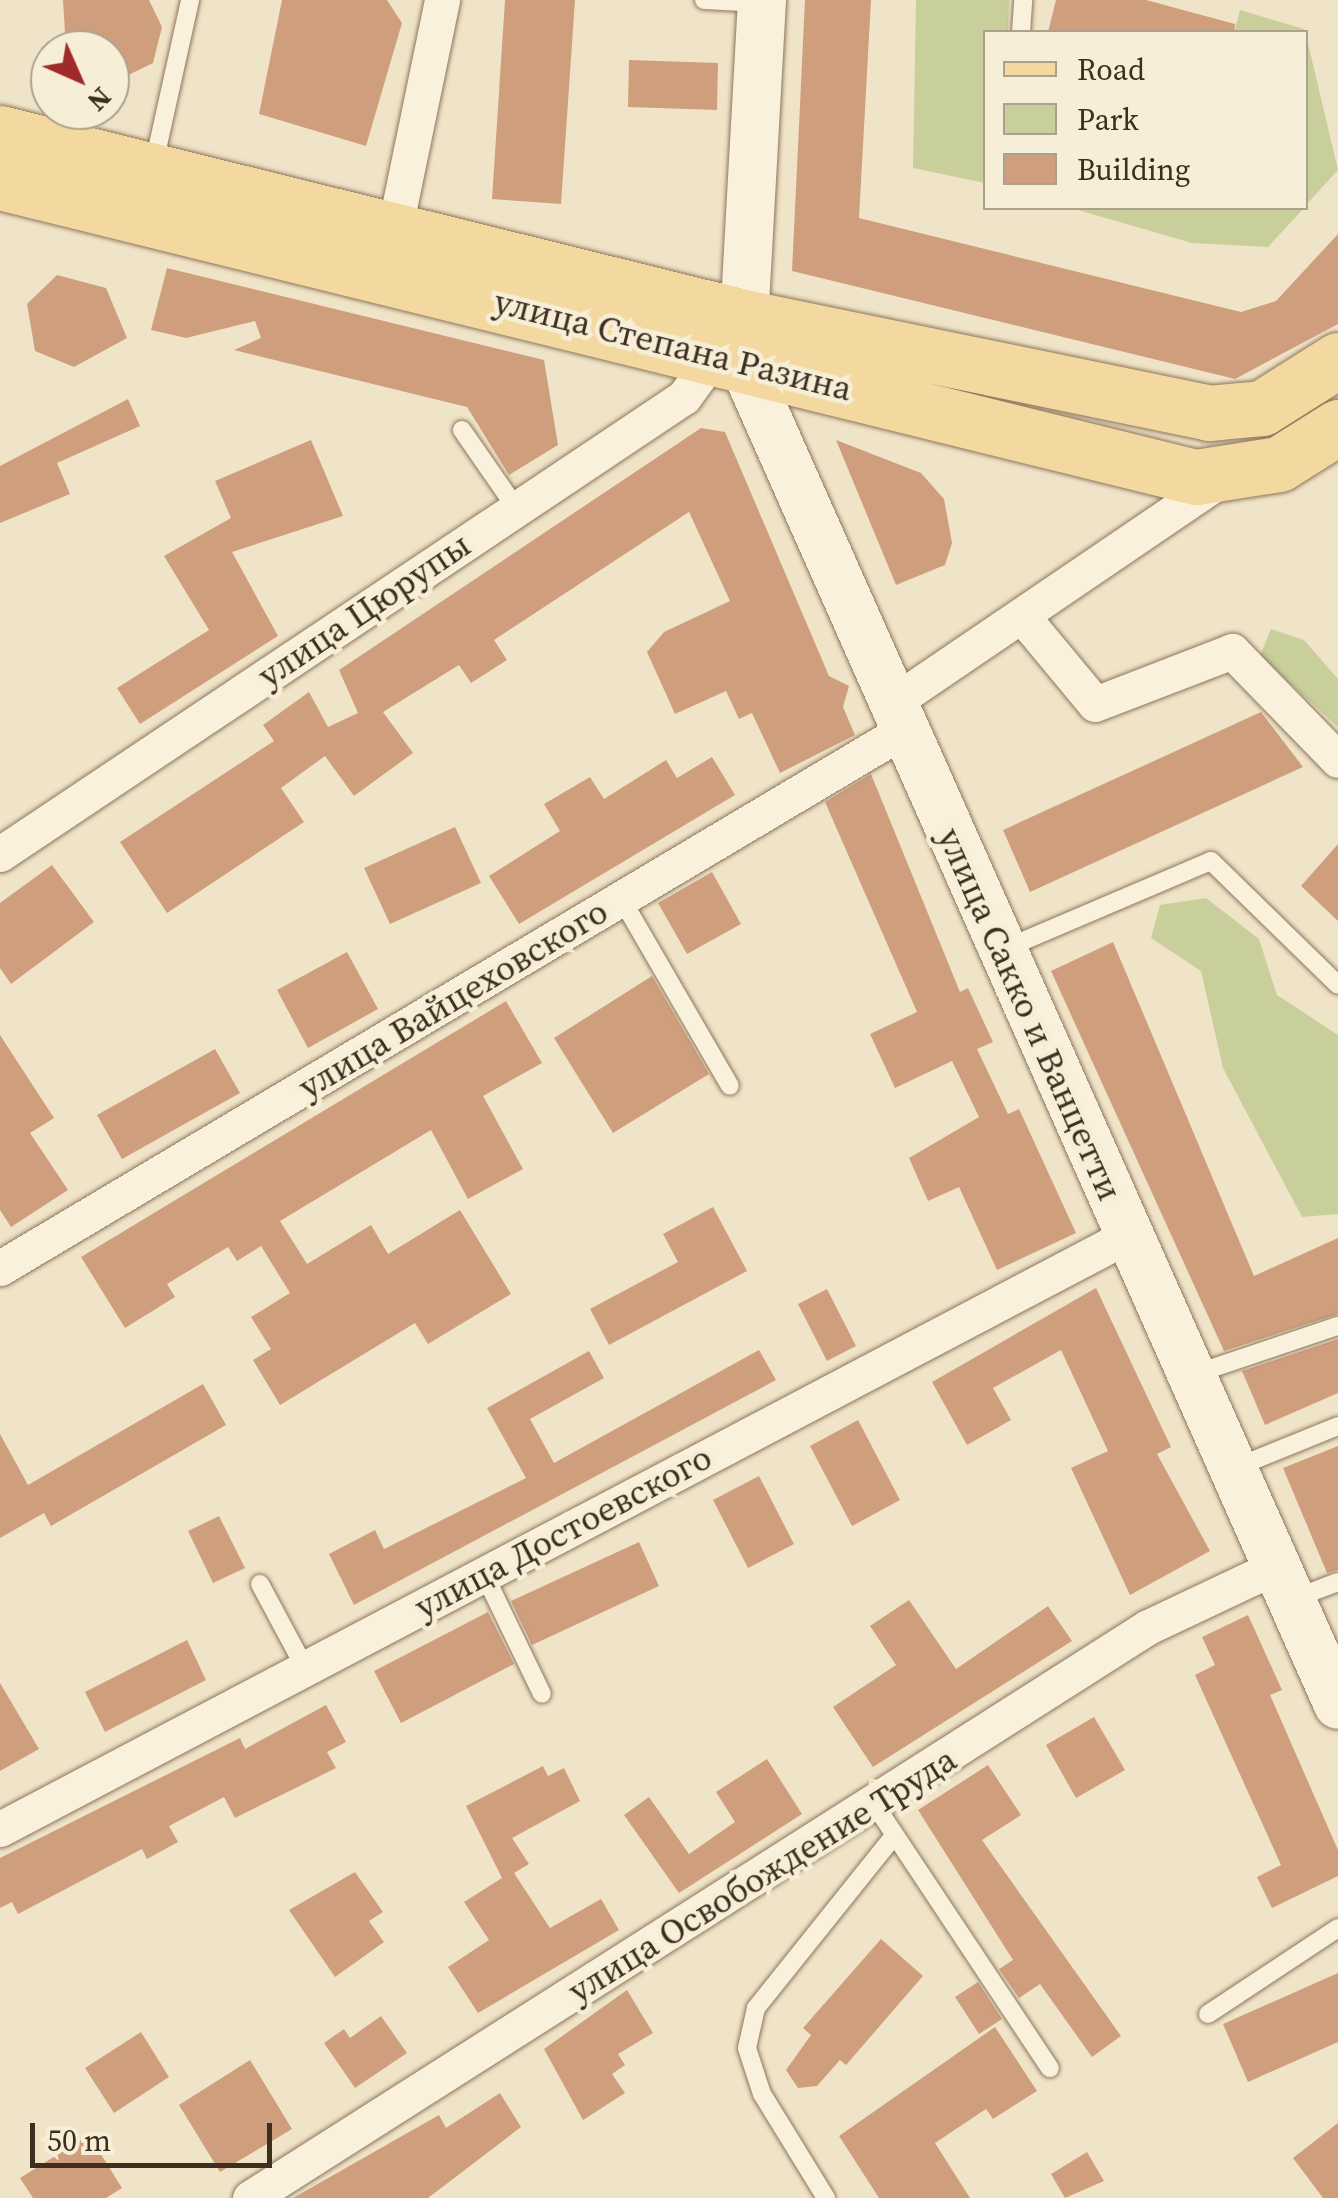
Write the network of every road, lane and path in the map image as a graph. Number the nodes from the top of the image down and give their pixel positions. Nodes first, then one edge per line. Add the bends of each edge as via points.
1 (190, 0) edge
2 (442, 0) edge
3 (704, 0) edge
4 (1023, 0) edge
5 (762, 2) edge
6 (1021, 30) edge
7 (0, 133) edge
8 (152, 174) junction
9 (0, 182) edge
10 (394, 232) junction
11 (735, 344) junction
12 (1338, 360) edge
13 (1338, 427) edge
14 (462, 430) dead end
15 (1227, 475) junction
16 (516, 508) junction
17 (1022, 616) junction
18 (900, 715) junction
19 (1338, 760) edge
20 (0, 854) edge
21 (621, 898) junction
22 (1002, 950) junction
23 (1338, 985) edge
24 (730, 1086) dead end
25 (1126, 1236) junction
26 (0, 1268) edge
27 (1338, 1326) edge
28 (1194, 1374) junction
29 (1338, 1426) edge
30 (1238, 1467) junction
31 (484, 1574) junction
32 (1305, 1582) edge
33 (260, 1584) dead end
34 (305, 1668) junction
35 (542, 1694) dead end
36 (1338, 1705) edge
37 (875, 1804) junction
38 (0, 1829) edge
39 (894, 1836) junction
40 (1338, 1928) edge
41 (1208, 2014) dead end
42 (1050, 2068) dead end
43 (250, 2198) edge
44 (826, 2198) edge

1 - 8 lane
2 - 10 street
3 - 5 lane
4 - 6 lane
5 - 11 street
7 - 8 main road, улица Степана Разина
8 - 10 main road, улица Степана Разина
9 - 11 main road, улица Степана Разина
10 - 11 main road, улица Степана Разина
11 - 12 main road, улица Степана Разина via 1209,413 1262,408
11 - 15 main road, улица Степана Разина via 1196,477
11 - 16 street, улица Цюрупы via 684,397
11 - 18 street, улица Сакко и Ванцетти
13 - 15 main road, улица Степана Разина via 1279,464
14 - 16 lane
15 - 17 street, улица Вайцеховского
16 - 20 street, улица Цюрупы
17 - 18 street, улица Вайцеховского
17 - 19 street via 1095,704 1232,650
18 - 21 street, улица Вайцеховского
18 - 22 street, улица Сакко и Ванцетти
21 - 24 lane
21 - 26 street, улица Вайцеховского
22 - 23 lane via 1210,860
22 - 25 street, улица Сакко и Ванцетти
25 - 28 street, улица Сакко и Ванцетти
25 - 31 street, улица Достоевского
27 - 28 lane
28 - 30 street, улица Сакко и Ванцетти
29 - 30 lane
30 - 32 street, улица Сакко и Ванцетти
31 - 34 street, улица Достоевского
31 - 35 lane
32 - 36 street, улица Сакко и Ванцетти
32 - 37 street, улица Освобождение Труда via 1148,1627
33 - 34 lane
34 - 38 street, улица Достоевского
37 - 39 lane
37 - 43 street, улица Освобождение Труда
39 - 42 lane
39 - 44 lane via 756,2008 747,2048 762,2094
40 - 41 lane

